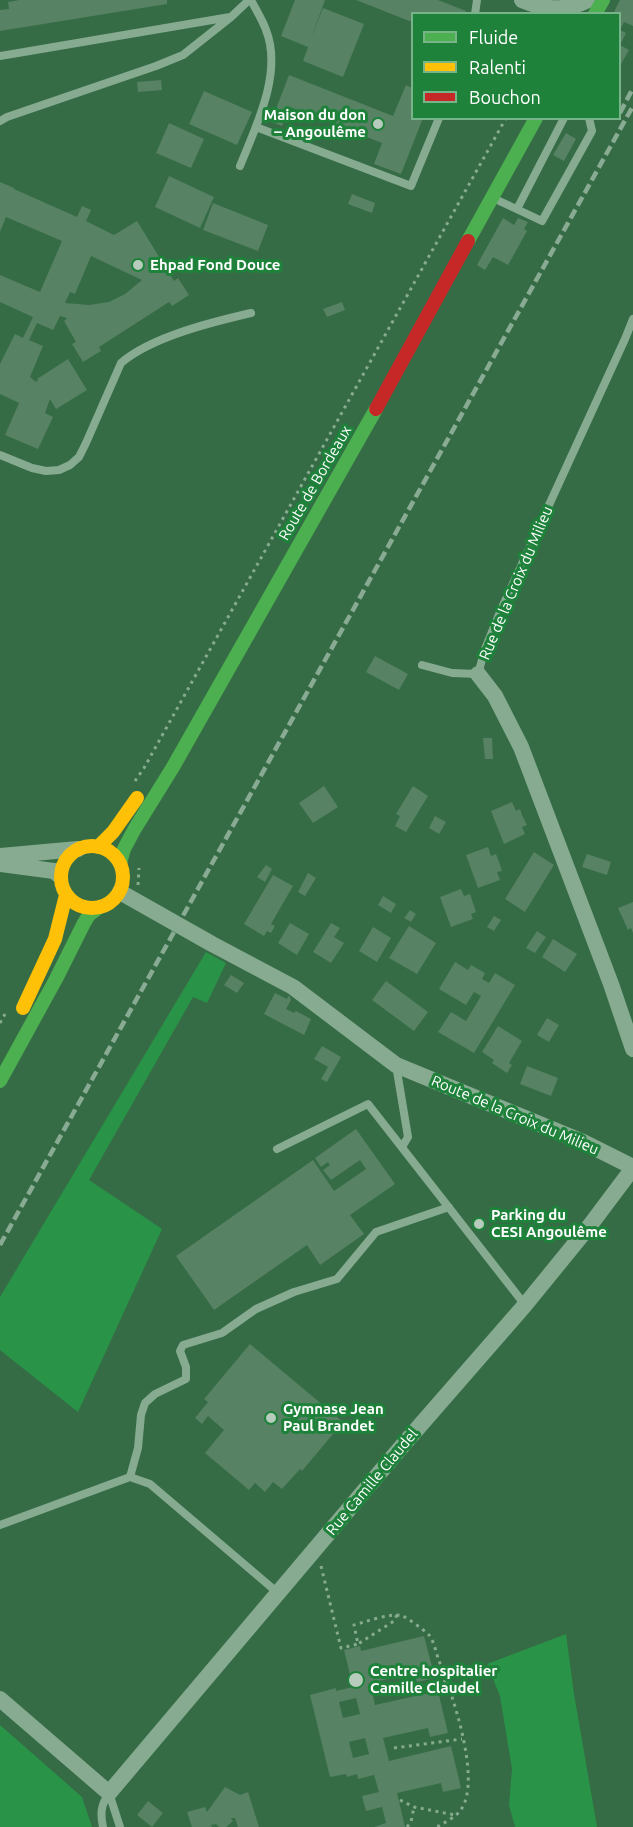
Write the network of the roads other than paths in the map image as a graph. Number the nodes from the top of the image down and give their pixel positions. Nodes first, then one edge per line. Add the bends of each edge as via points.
1 (250, 0) edge
2 (589, 0) edge
3 (529, 5) edge
4 (231, 17) junction
5 (0, 56) edge
6 (438, 120) edge
7 (523, 120) edge
8 (535, 120) edge
9 (563, 120) edge
10 (589, 120) edge
11 (0, 121) edge
12 (256, 127) junction
13 (240, 166) dead end
14 (493, 198) junction
15 (517, 209) junction
16 (251, 313) dead end
17 (633, 318) edge
18 (391, 353) dead end
19 (0, 455) edge
20 (423, 665) dead end
21 (478, 674) junction
22 (138, 786) road end
23 (98, 847) junction
24 (78, 849) junction
25 (0, 856) edge
26 (120, 863) junction
27 (0, 864) edge
28 (60, 876) junction
29 (120, 892) junction
30 (66, 895) junction
31 (98, 908) junction
32 (15, 1024) dead end
33 (632, 1041) edge
34 (396, 1065) junction
35 (0, 1081) edge
36 (402, 1147) junction
37 (277, 1149) dead end
38 (633, 1167) edge
39 (449, 1207) junction
40 (525, 1305) junction
41 (130, 1477) junction
42 (0, 1525) edge
43 (278, 1593) junction
44 (0, 1699) edge
45 (109, 1793) junction
46 (104, 1827) edge
47 (120, 1827) edge

1 - 4 lane
1 - 12 lane via 267,31 270,52 269,80
2 - 3 street via 572,8
4 - 5 lane
4 - 11 lane via 183,55
6 - 12 lane via 411,186
7 - 18 main road
8 - 14 main road, Route de Bordeaux
9 - 15 lane
10 - 15 lane via 592,131 542,221
12 - 13 lane
14 - 15 lane
14 - 26 main road, Route de Bordeaux via 134,830
16 - 19 lane via 209,323 156,343 121,363 79,457 70,465 46,471
17 - 21 lane, Rue de la Croix du Milieu via 500,612
20 - 21 lane via 452,673
21 - 33 street, Rue de la Croix du Milieu via 495,696 521,747
22 - 23 main road via 113,832
23 - 24 main road
23 - 26 main road
24 - 25 street
24 - 28 main road via 66,860
26 - 29 main road
27 - 28 street via 54,871
28 - 30 main road
29 - 31 main road
29 - 34 street via 293,987
30 - 31 main road via 80,906
30 - 32 main road via 59,930
31 - 35 main road via 84,923
34 - 36 lane via 408,1137
34 - 38 street, Route de la Croix du Milieu via 583,1142
36 - 37 lane via 368,1104
36 - 39 lane
38 - 40 street, Rue Camille Claudel
39 - 40 lane
39 - 41 lane via 376,1233 337,1280 294,1292 255,1309 222,1333 183,1345 180,1351 186,1379 154,1394 145,1403
40 - 43 street, Rue Camille Claudel
41 - 42 lane
41 - 43 lane via 150,1484
43 - 45 street, Rue Camille Claudel
44 - 45 street
45 - 46 lane via 102,1804
45 - 47 lane

